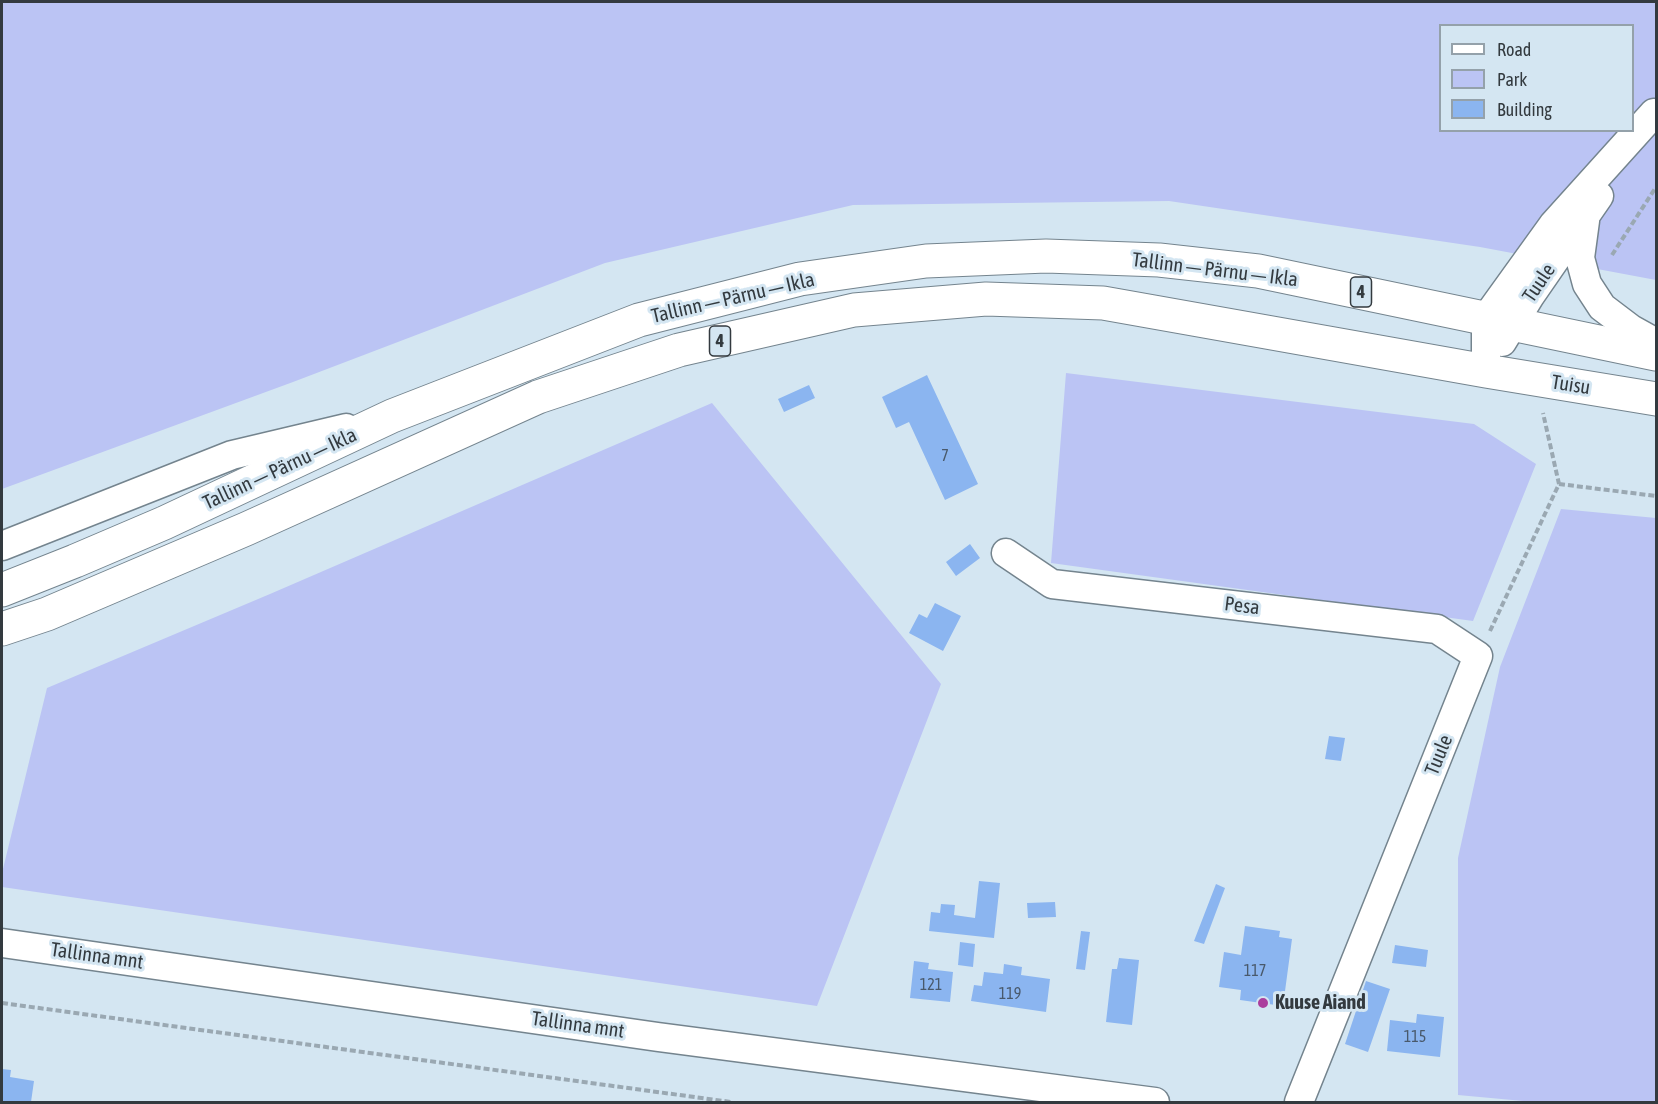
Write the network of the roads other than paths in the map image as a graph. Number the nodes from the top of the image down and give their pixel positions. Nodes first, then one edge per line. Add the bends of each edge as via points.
1 (1655, 111) edge
2 (1587, 213) junction
3 (1500, 320) junction
4 (1656, 343) edge
5 (1656, 354) edge
6 (1486, 371) junction
7 (1653, 399) edge
8 (392, 417) junction
9 (2, 546) edge
10 (1006, 553) dead end
11 (2, 590) edge
12 (2, 629) edge
13 (1479, 656) joint
14 (2, 943) edge
15 (1051, 1096) edge
16 (1155, 1102) edge
17 (1299, 1102) edge

1 - 2 street, Tuule
1 - 3 street, Tuule via 1553,225
2 - 3 street, Tuule
2 - 4 street via 1580,258 1587,284 1602,307
3 - 5 highway, 4
3 - 6 street, Tuule
3 - 8 highway, Tallinn — Pärnu — Ikla / 4 via 1258,271 1159,260 1046,256 926,261 800,279 639,320
6 - 7 highway, Tuisu / 4
6 - 12 highway, Tallinn — Pärnu — Ikla / 4 via 1103,303 986,299 854,310 679,350 538,397 246,529 47,614
8 - 9 street via 232,455
8 - 11 highway, Tallinn — Pärnu — Ikla / 4 via 154,528
10 - 13 street, Pesa via 1052,584 1437,629
13 - 17 street, Tuule
14 - 15 street, Tallinna mnt
15 - 16 street, Tallinna mnt

